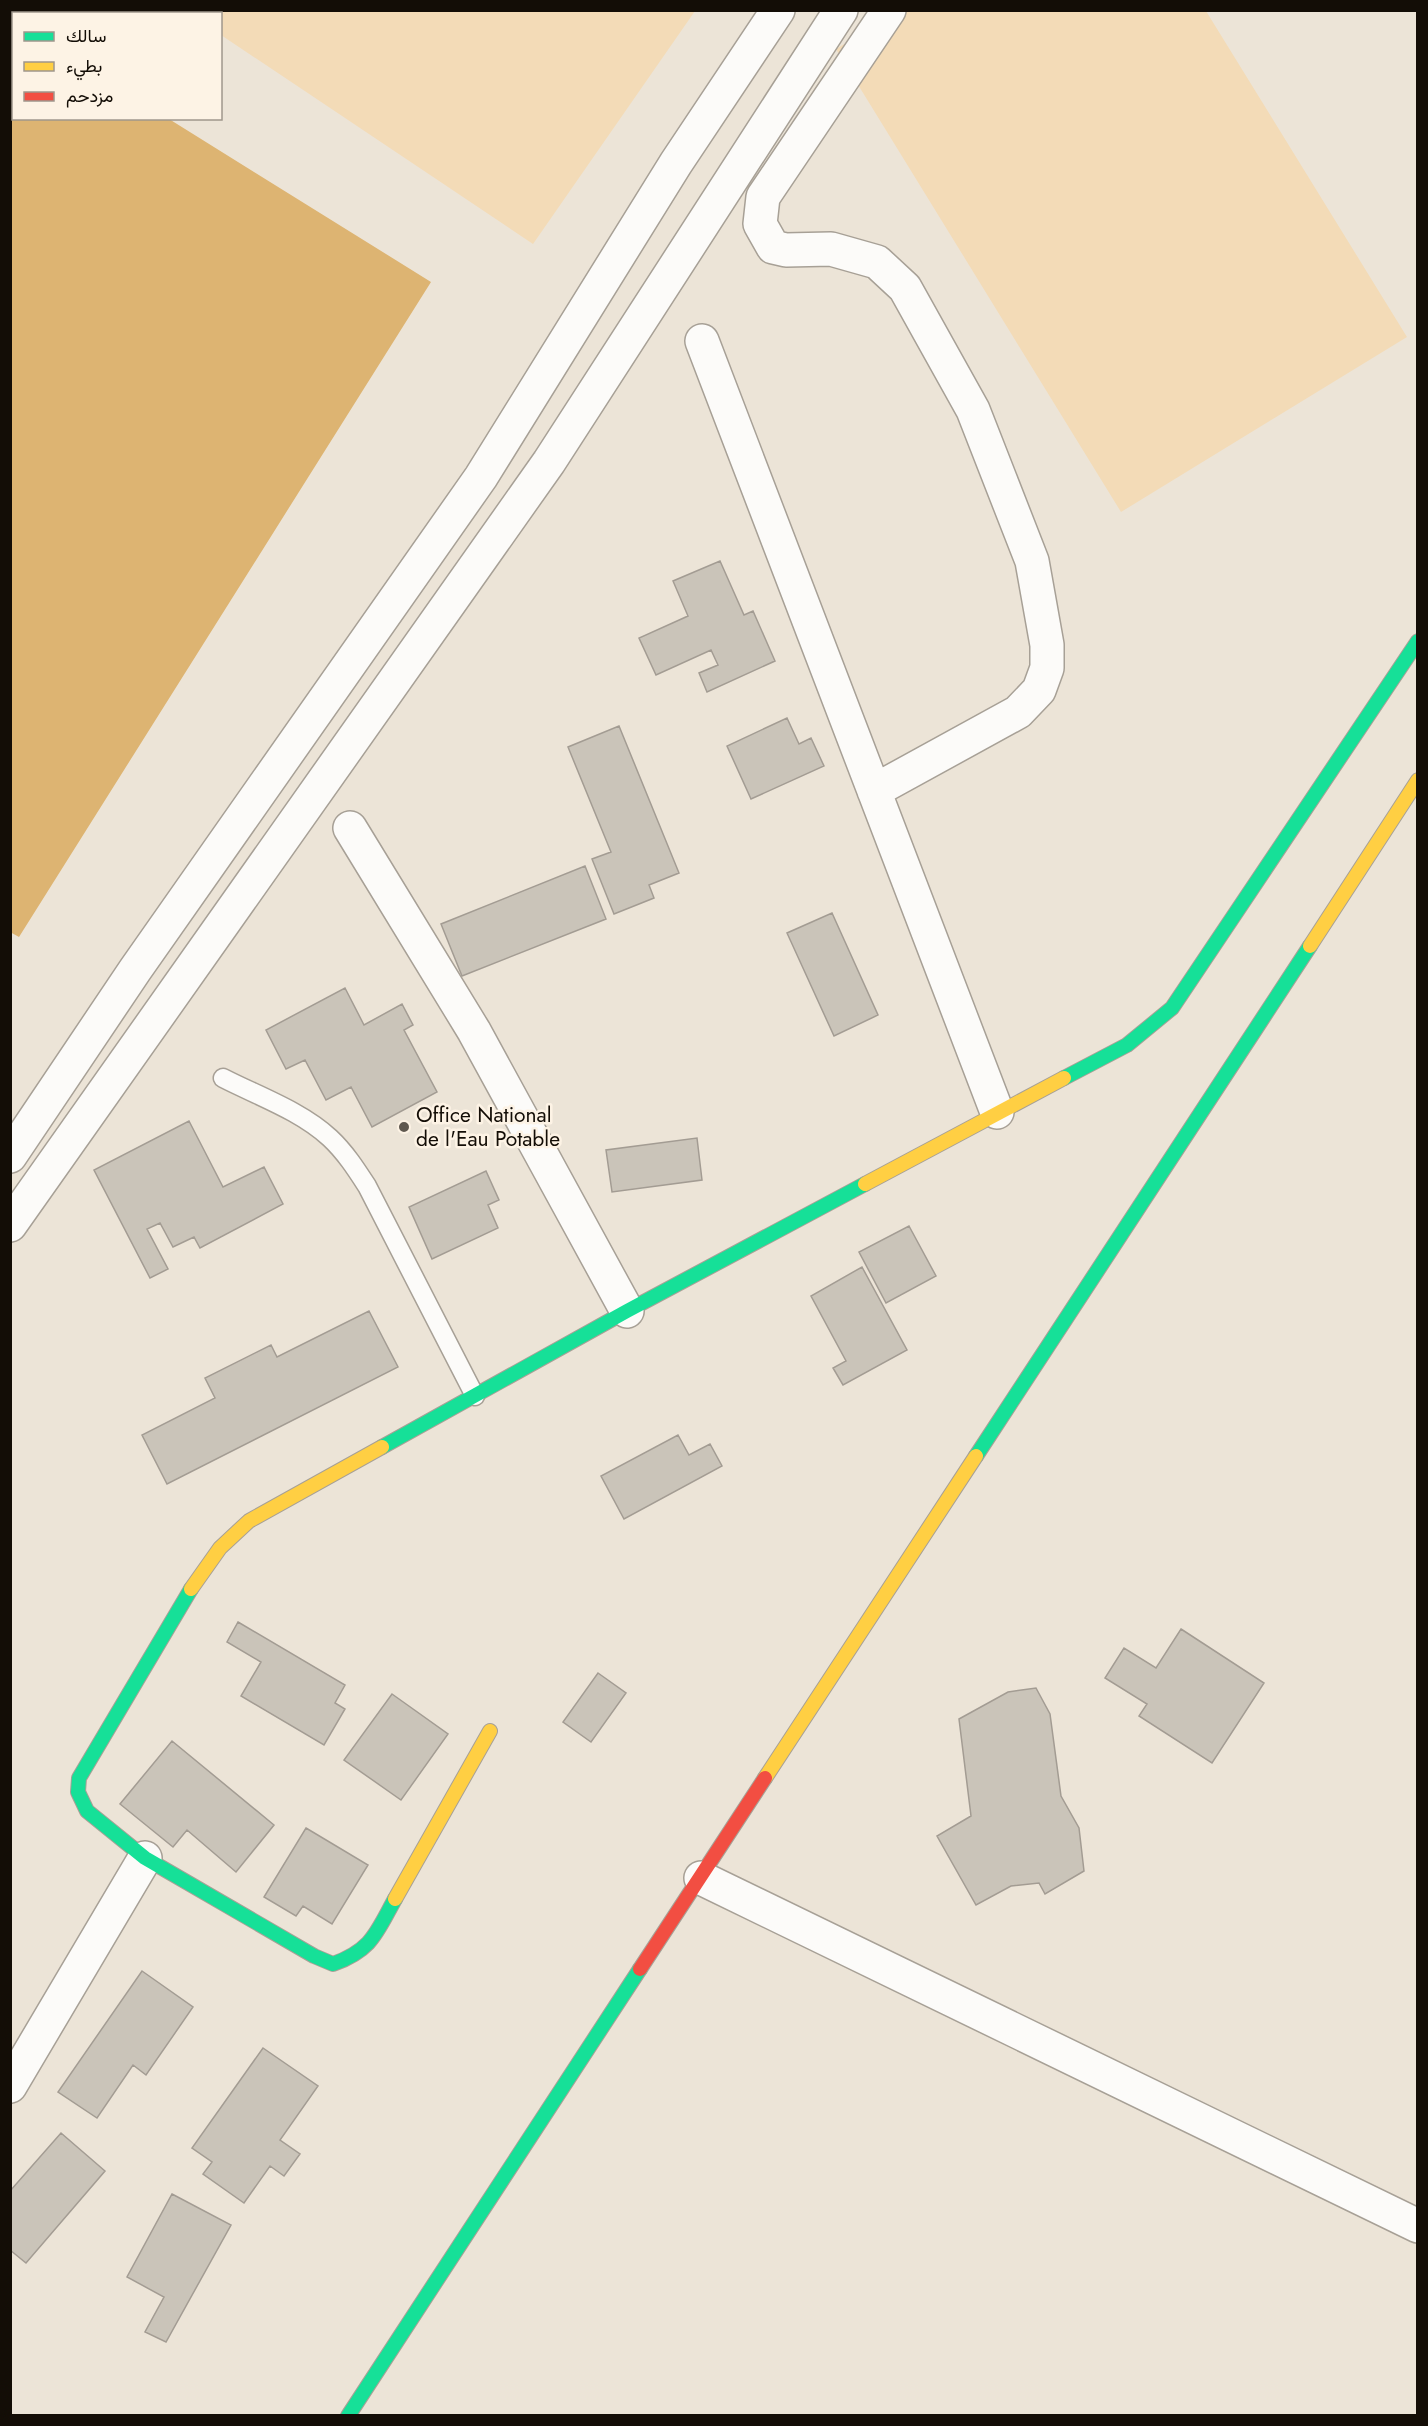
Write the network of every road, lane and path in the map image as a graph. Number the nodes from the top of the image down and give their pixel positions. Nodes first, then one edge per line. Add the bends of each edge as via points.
1 (778, 10) edge
2 (841, 10) edge
3 (889, 10) edge
4 (702, 341) dead end
5 (1418, 641) edge
6 (1418, 780) edge
7 (874, 791) junction
8 (350, 828) dead end
9 (223, 1078) dead end
10 (997, 1112) junction
11 (10, 1156) edge
12 (10, 1225) edge
13 (627, 1311) junction
14 (475, 1396) junction
15 (490, 1731) dead end
16 (145, 1858) junction
17 (701, 1878) junction
18 (10, 2086) edge
19 (1418, 2226) edge
20 (348, 2415) edge

1 - 11 street via 676,163 481,477 135,970
2 - 12 street via 549,462
3 - 7 street via 764,197 760,224 773,247 831,249 877,262 905,288 973,410 1032,561 1047,645 1047,668 1039,690 1018,712
4 - 7 street
5 - 10 street via 1172,1008 1127,1045
6 - 17 street
7 - 10 street
8 - 13 street via 474,1031
9 - 14 lane via 304,1120 329,1136 346,1155 367,1186
10 - 13 street
13 - 14 street
14 - 16 street via 249,1521 204,1569 79,1778 78,1792 87,1811
15 - 16 street via 379,1930 362,1951 343,1962 333,1964 314,1956
16 - 18 street
17 - 19 street
17 - 20 street

